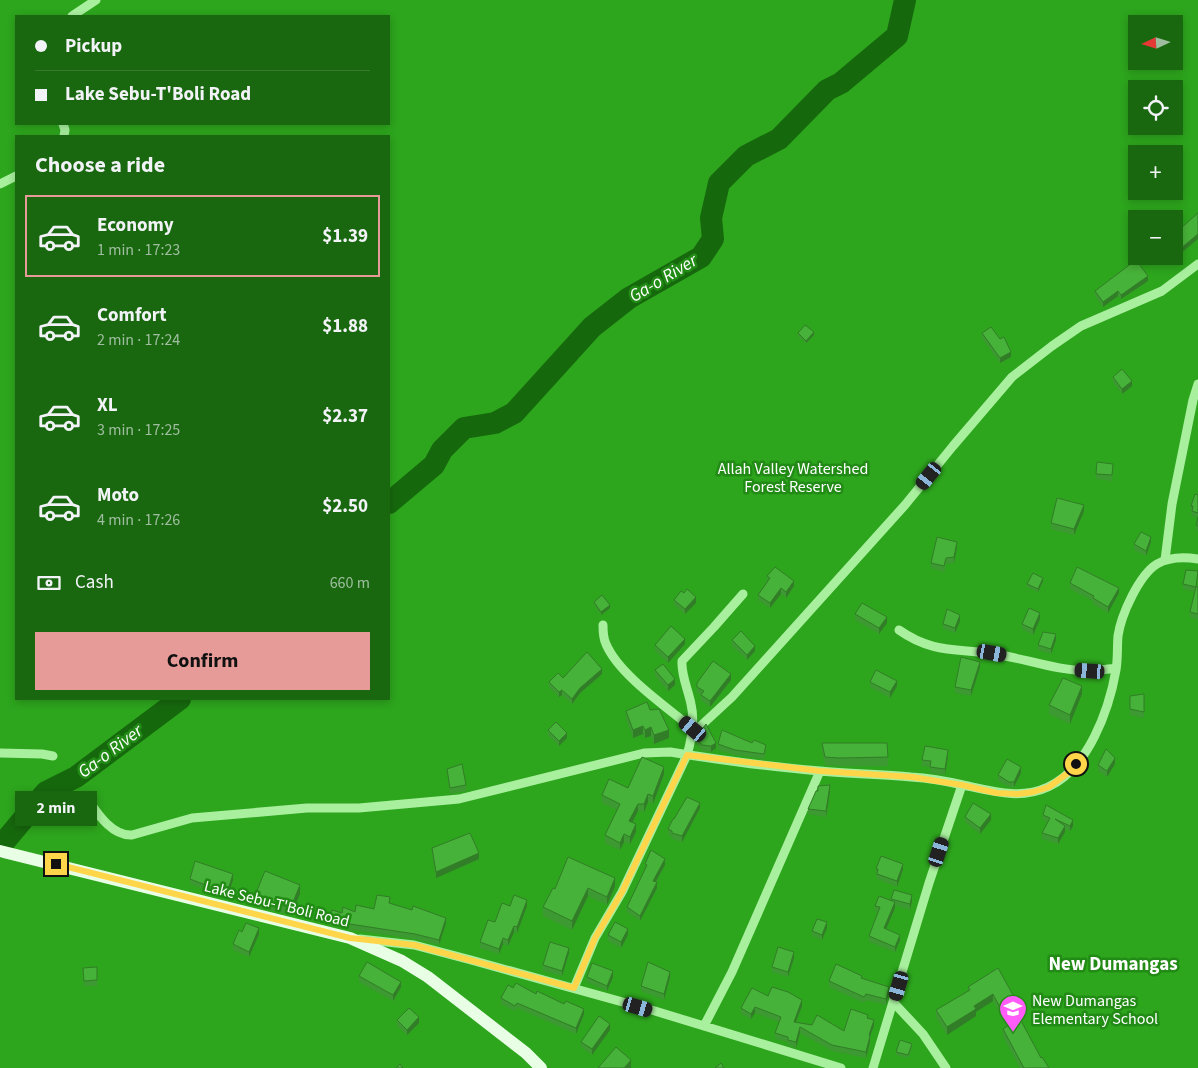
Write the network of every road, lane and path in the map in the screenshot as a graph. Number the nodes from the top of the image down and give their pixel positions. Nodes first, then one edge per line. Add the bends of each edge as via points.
1 (96, 0) edge
2 (74, 15) edge
3 (15, 176) edge
4 (0, 184) edge
5 (1198, 264) edge
6 (1198, 384) edge
7 (1198, 559) edge
8 (1166, 560) junction
9 (742, 594) dead end
10 (603, 625) dead end
11 (899, 630) dead end
12 (1116, 668) junction
13 (693, 731) junction
14 (0, 753) edge
15 (687, 755) junction
16 (53, 756) dead end
17 (820, 771) junction
18 (962, 785) junction
19 (89, 801) dead end
20 (0, 850) edge
21 (350, 938) junction
22 (574, 988) junction
23 (894, 1003) junction
24 (704, 1026) junction
25 (540, 1068) edge
26 (841, 1068) edge
27 (873, 1068) edge
28 (946, 1068) edge

1 - 2 street
3 - 4 street
5 - 13 street via 1162,291 1081,326 1012,377 905,505 732,697
6 - 8 street via 1172,504
7 - 8 street
8 - 12 street via 1146,573 1128,603 1118,634
9 - 13 street via 682,661 692,705
10 - 13 street via 606,645 622,668
11 - 12 street via 912,640 945,650 992,653 1074,670
12 - 18 street via 1111,694 1096,733 1084,756 1068,773 1049,787 1018,794
13 - 15 street
14 - 16 street
15 - 17 street
15 - 19 street via 644,753 459,799 192,818 125,836 107,824
15 - 22 street via 622,892 595,938
17 - 18 street via 912,777
17 - 24 street via 732,972
18 - 23 street
20 - 21 main road, Lake Sebu-T'Boli Road
21 - 22 street via 414,945
21 - 25 main road, Lake Sebu-T'Boli Road via 428,977 526,1053
22 - 24 street
23 - 27 street
23 - 28 street via 923,1034
24 - 26 street

